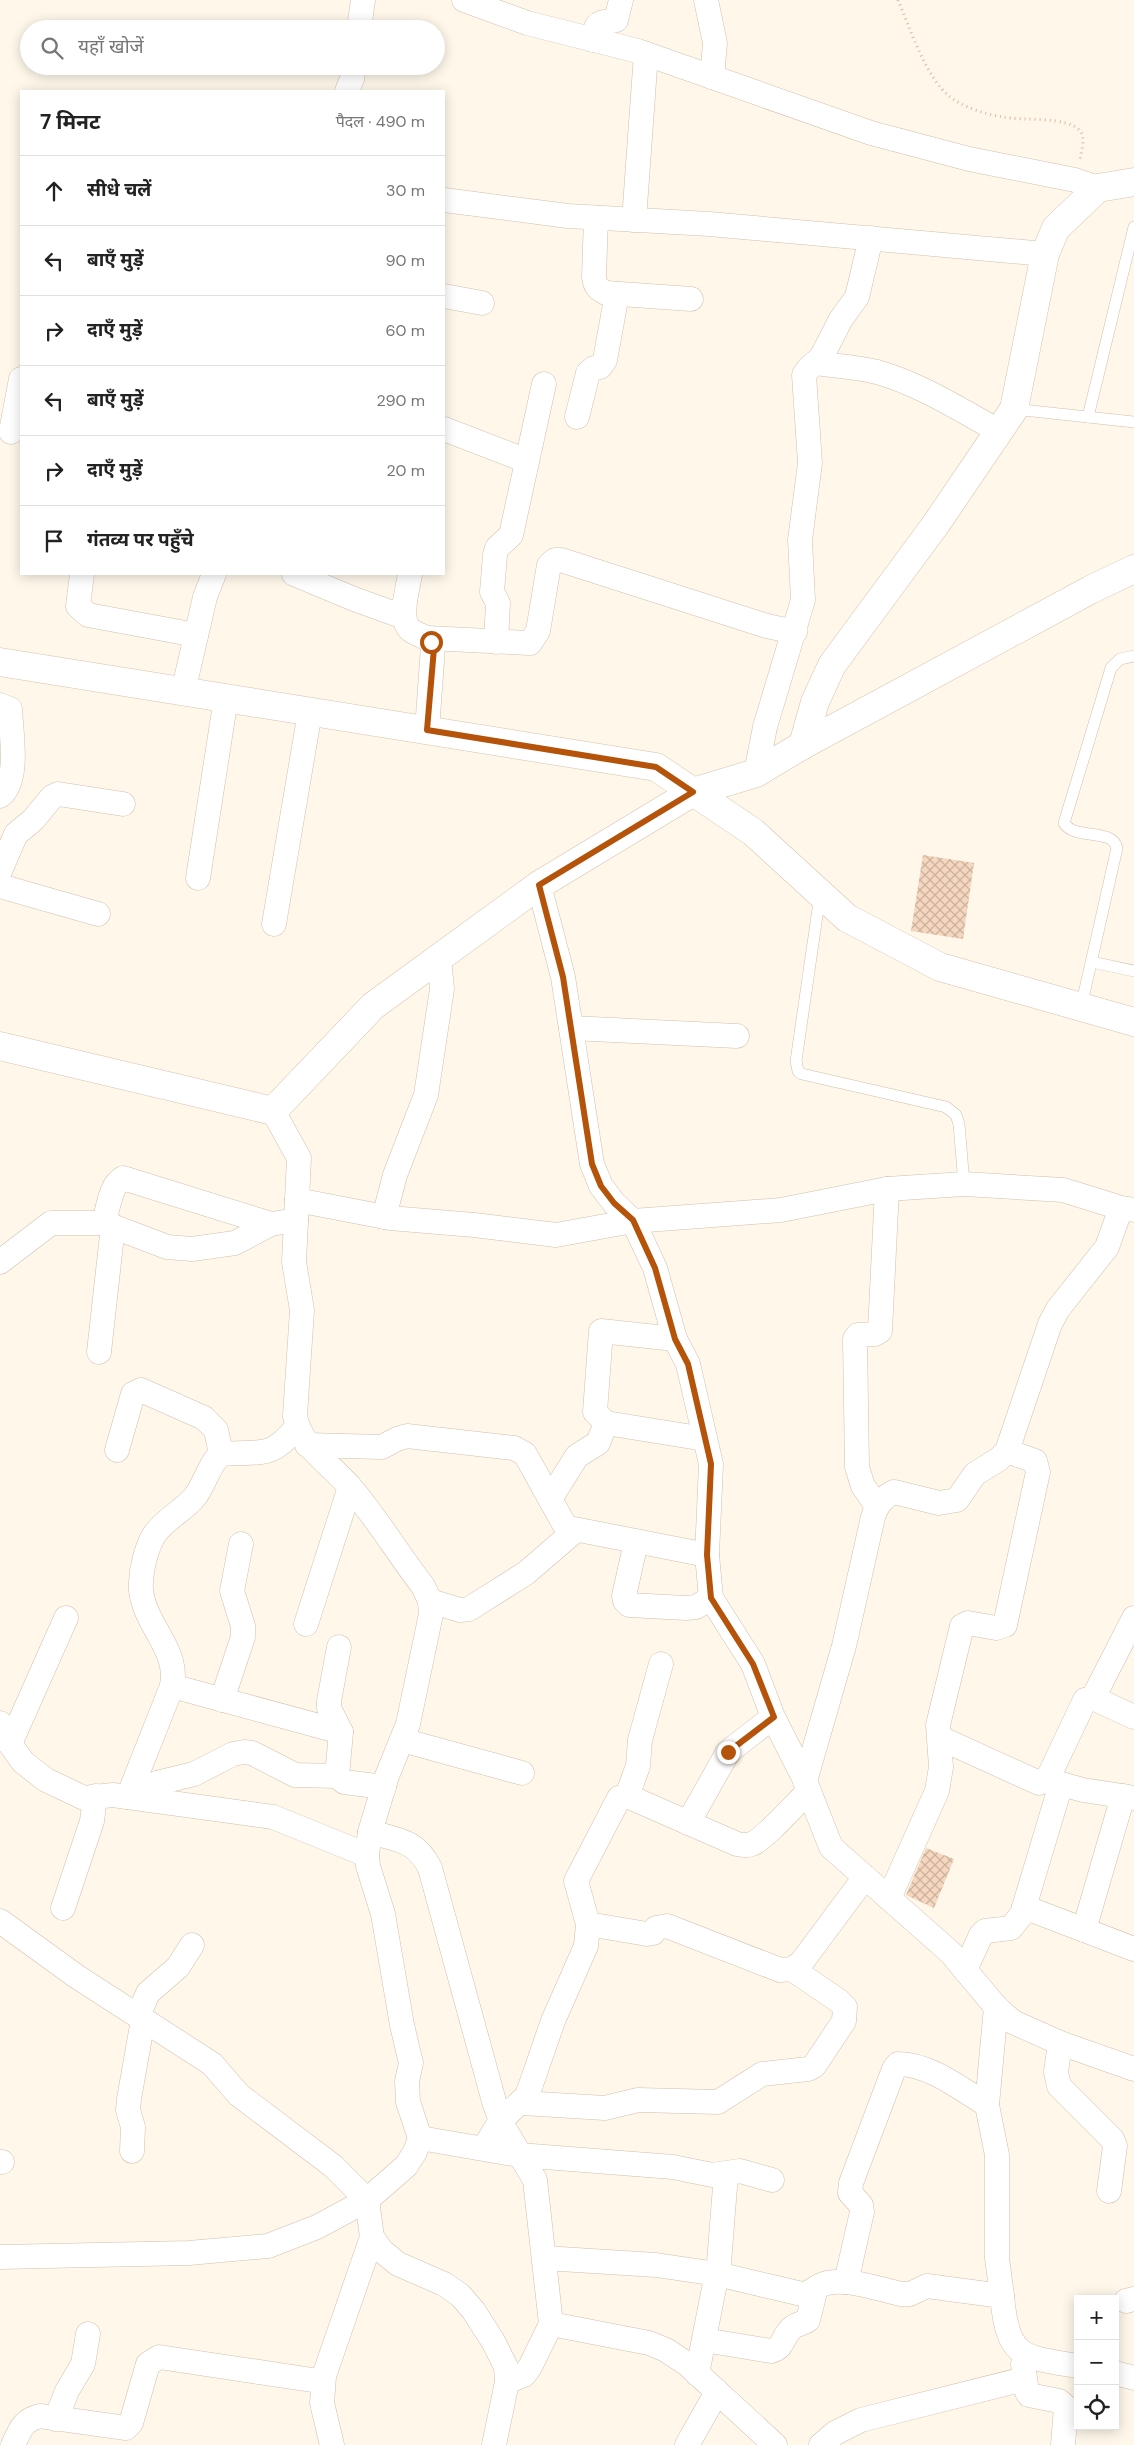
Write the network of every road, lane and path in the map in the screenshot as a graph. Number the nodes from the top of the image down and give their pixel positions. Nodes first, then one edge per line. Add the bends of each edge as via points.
1 (363, 0) edge
2 (464, 0) edge
3 (621, 0) edge
4 (706, 0) edge
5 (898, 0) edge
6 (360, 20) edge
7 (593, 40) junction
8 (646, 54) junction
9 (353, 75) edge
10 (712, 77) junction
11 (348, 90) edge
12 (1134, 182) edge
13 (1087, 184) junction
14 (445, 200) edge
15 (596, 218) junction
16 (634, 220) junction
17 (1134, 227) edge
18 (871, 238) junction
19 (1045, 254) junction
20 (617, 294) junction
21 (445, 296) edge
22 (691, 298) dead end
23 (482, 303) dead end
24 (815, 364) junction
25 (20, 384) edge
26 (544, 384) dead end
27 (1014, 409) junction
28 (577, 417) dead end
29 (1088, 417) junction
30 (1134, 422) edge
31 (445, 429) edge
32 (999, 431) junction
33 (11, 433) edge
34 (527, 461) junction
35 (1134, 568) edge
36 (82, 575) edge
37 (214, 575) edge
38 (296, 575) edge
39 (410, 575) edge
40 (404, 617) junction
41 (795, 632) junction
42 (196, 635) junction
43 (427, 638) junction
44 (496, 642) junction
45 (1134, 656) edge
46 (0, 662) edge
47 (184, 692) junction
48 (226, 698) junction
49 (0, 706) edge
50 (310, 712) junction
51 (427, 730) junction
52 (803, 745) junction
53 (756, 773) junction
54 (693, 792) junction
55 (0, 796) edge
56 (123, 804) dead end
57 (0, 871) edge
58 (198, 878) dead end
59 (539, 885) junction
60 (0, 886) edge
61 (820, 894) junction
62 (98, 914) dead end
63 (274, 924) dead end
64 (439, 958) junction
65 (1092, 962) junction
66 (1134, 971) edge
67 (1081, 1007) junction
68 (1134, 1022) edge
69 (571, 1028) junction
70 (737, 1036) dead end
71 (0, 1046) edge
72 (273, 1110) junction
73 (964, 1184) junction
74 (887, 1189) junction
75 (1127, 1209) edge
76 (296, 1210) junction
77 (384, 1217) junction
78 (633, 1220) junction
79 (109, 1224) junction
80 (271, 1224) junction
81 (0, 1262) edge
82 (675, 1339) junction
83 (99, 1352) dead end
84 (606, 1423) junction
85 (302, 1436) junction
86 (705, 1439) junction
87 (118, 1450) dead end
88 (1007, 1450) junction
89 (222, 1454) junction
90 (350, 1487) junction
91 (550, 1499) junction
92 (877, 1506) junction
93 (576, 1530) junction
94 (636, 1542) junction
95 (241, 1544) dead end
96 (707, 1555) junction
97 (711, 1598) junction
98 (430, 1601) junction
99 (66, 1618) dead end
100 (1134, 1618) edge
101 (306, 1624) dead end
102 (339, 1647) dead end
103 (660, 1664) dead end
104 (172, 1686) junction
105 (1094, 1698) junction
106 (222, 1700) junction
107 (774, 1717) junction
108 (1134, 1717) edge
109 (0, 1723) edge
110 (340, 1732) junction
111 (940, 1738) junction
112 (402, 1740) junction
113 (10, 1744) junction
114 (522, 1773) dead end
115 (336, 1776) junction
116 (1054, 1782) junction
117 (807, 1786) junction
118 (384, 1787) junction
119 (95, 1796) junction
120 (627, 1796) junction
121 (128, 1797) junction
122 (1129, 1797) edge
123 (688, 1823) junction
124 (370, 1832) junction
125 (367, 1855) junction
126 (866, 1877) junction
127 (889, 1898) junction
128 (1024, 1907) junction
129 (62, 1908) dead end
130 (0, 1921) edge
131 (588, 1924) junction
132 (1084, 1930) junction
133 (192, 1945) dead end
134 (1134, 1948) edge
135 (792, 1969) junction
136 (965, 1970) junction
137 (996, 2007) junction
138 (141, 2018) junction
139 (1060, 2044) junction
140 (1134, 2069) edge
141 (522, 2102) junction
142 (987, 2105) junction
143 (501, 2120) junction
144 (420, 2138) junction
145 (484, 2148) junction
146 (132, 2151) dead end
147 (519, 2154) junction
148 (726, 2174) junction
149 (772, 2180) dead end
150 (1109, 2191) dead end
151 (367, 2200) junction
152 (372, 2237) junction
153 (0, 2257) edge
154 (544, 2258) junction
155 (717, 2274) junction
156 (846, 2282) junction
157 (816, 2288) junction
158 (1002, 2296) junction
159 (551, 2324) junction
160 (88, 2334) dead end
161 (704, 2340) junction
162 (1021, 2353) junction
163 (1074, 2365) edge
164 (697, 2374) junction
165 (1119, 2374) edge
166 (324, 2376) junction
167 (1134, 2378) edge
168 (1024, 2379) junction
169 (507, 2382) junction
170 (717, 2392) junction
171 (56, 2419) junction
172 (13, 2445) edge
173 (332, 2445) edge
174 (494, 2445) edge
175 (686, 2445) edge
176 (775, 2445) edge
177 (821, 2445) edge
178 (1063, 2445) edge

1 - 6 street
2 - 7 street via 527,23
3 - 7 street via 616,20 598,24
4 - 10 street via 715,43
5 - 13 path via 925,61 950,97 995,115 1069,123 1079,129 1083,134
7 - 8 street
8 - 10 street
8 - 16 street
9 - 11 street
10 - 13 street via 871,133 970,159
12 - 13 street
13 - 19 street via 1056,228
14 - 15 street
15 - 16 street
15 - 20 street via 595,285 606,293
16 - 18 street
17 - 29 lane
18 - 19 street
18 - 24 street via 857,297
19 - 27 street
20 - 22 street
20 - 28 street via 605,360 600,367 588,373
21 - 23 street
24 - 32 street via 874,372 908,383
24 - 41 street via 804,375 810,463 800,540 803,600
25 - 33 street
26 - 34 street
27 - 29 lane
27 - 32 street
29 - 30 lane
31 - 34 street
32 - 52 street via 936,524 832,665
34 - 44 street via 510,535 497,548 495,555 492,592 498,603
35 - 52 street
36 - 42 street via 78,606 88,615
37 - 42 street
38 - 40 street
39 - 40 street
40 - 43 street via 412,631
41 - 44 street via 555,560 549,565 535,640 530,643
41 - 53 street via 766,727
42 - 47 street
43 - 44 street
43 - 51 street via 434,648
45 - 65 lane via 1120,659 1111,668 1064,824 1074,832 1111,838 1116,842
46 - 47 street
47 - 48 street
48 - 50 street
48 - 58 street
49 - 55 street via 10,709 13,768 6,792
50 - 51 street
50 - 63 street
51 - 54 street via 656,767
52 - 53 street
53 - 54 street
54 - 59 street
54 - 61 street via 753,832
56 - 57 street via 58,794 16,834
59 - 64 street
59 - 69 street via 563,977
60 - 62 street
61 - 67 street via 847,918 940,967
61 - 73 lane via 796,1061 798,1070 802,1074 946,1107 956,1115 959,1124
64 - 72 street via 373,1006
64 - 77 street via 442,989 426,1096
65 - 66 lane
65 - 67 lane
67 - 68 street
69 - 70 street
69 - 78 street via 592,1164 601,1186
71 - 72 street
72 - 76 street via 299,1158
73 - 74 street
73 - 75 street via 1063,1190
74 - 78 street via 781,1210
74 - 92 street via 880,1331 858,1335 855,1339 857,1467 863,1486
75 - 88 street via 1107,1247 1050,1324
76 - 77 street
76 - 80 street
76 - 85 street via 294,1262 302,1310 294,1416
77 - 78 street via 556,1234
78 - 82 street via 655,1268
79 - 80 street via 168,1246 192,1249 235,1243
79 - 80 street via 114,1188 123,1178
79 - 81 street via 51,1223
79 - 83 street
82 - 84 street via 601,1331 595,1412
82 - 86 street via 688,1364
84 - 86 street
84 - 91 street via 598,1443 577,1456
85 - 89 street via 274,1450
85 - 90 street
85 - 91 street via 382,1448 402,1436 514,1448 525,1454
86 - 96 street via 711,1464
87 - 89 street via 133,1394 141,1390 204,1418 216,1430
88 - 92 street via 975,1474 957,1500 939,1503 894,1492 885,1496
88 - 111 street via 1035,1462 1038,1472 1005,1625 996,1628 968,1623 962,1626 938,1725
89 - 104 street via 216,1458 193,1499 162,1525 153,1537 143,1563 141,1589 150,1619 174,1665
90 - 98 street via 423,1586
90 - 101 street
91 - 93 street via 564,1524
92 - 117 street
93 - 94 street
93 - 98 street via 526,1573 469,1609 460,1610
94 - 96 street
94 - 97 street via 624,1596 629,1605 686,1608 696,1607
95 - 106 street via 232,1591 243,1626 243,1637
96 - 97 street
97 - 107 street via 753,1664
98 - 112 street via 431,1614 418,1681
99 - 113 street
100 - 105 street
102 - 110 street via 329,1708
103 - 120 street via 640,1740 638,1766
104 - 106 street
104 - 121 street
105 - 108 street
105 - 116 street via 1082,1703
106 - 110 street
107 - 117 street
107 - 123 street via 728,1752
109 - 113 street
110 - 115 street
111 - 116 street via 1038,1783
111 - 127 street via 941,1767 937,1791
112 - 114 street
112 - 118 street
113 - 119 street via 23,1762 46,1780 84,1798
115 - 118 street via 344,1782
115 - 121 street via 295,1775 244,1752 232,1754 194,1774 149,1786
116 - 122 street
116 - 128 street
117 - 123 street via 754,1844 737,1844
117 - 126 street via 831,1847
118 - 124 street
119 - 121 street
119 - 129 street via 92,1821
120 - 123 street
120 - 131 street via 619,1798 576,1881
121 - 125 street via 273,1817
122 - 132 street
124 - 125 street
124 - 143 street via 417,1847 430,1868
125 - 144 street via 384,1914 402,2025 410,2049 408,2102
126 - 127 street
126 - 135 street via 801,1963
127 - 136 street via 951,1953
128 - 132 street
128 - 136 street via 1011,1928 985,1931 980,1935
130 - 138 street
131 - 135 street via 647,1934 667,1926 780,1970
131 - 141 street via 586,1946
132 - 134 street
133 - 138 street via 178,1967 148,1993
135 - 141 street via 845,2007 844,2021 819,2060 808,2069 762,2074 718,2102 638,2100 605,2108
136 - 137 street
137 - 139 street via 1013,2022
137 - 142 street
138 - 146 street via 128,2110 133,2127
138 - 151 street via 212,2064 239,2095 332,2166
139 - 140 street
139 - 150 street via 1056,2072 1059,2086 1112,2139 1115,2146
141 - 143 street
142 - 156 street via 921,2067 898,2064 894,2069 851,2183 850,2193 861,2205 862,2212
142 - 158 street via 997,2154 997,2258
143 - 145 street
143 - 147 street
144 - 145 street
144 - 151 street via 406,2166
145 - 147 street
147 - 148 street
147 - 154 street via 535,2180
148 - 149 street via 740,2171
148 - 155 street
151 - 152 street
151 - 153 street via 317,2227 268,2246 189,2253
152 - 166 street
152 - 169 street via 382,2251 398,2264 444,2284 460,2295 497,2347 506,2367
154 - 155 street via 656,2264
154 - 159 street
155 - 157 street via 802,2294
155 - 161 street
156 - 157 street via 828,2282
156 - 158 street via 901,2294 910,2294 928,2286
157 - 161 street via 808,2320 788,2331 777,2350
158 - 162 street via 1011,2341
159 - 164 street via 649,2344 666,2350
159 - 169 street via 524,2375
160 - 171 street via 82,2364
161 - 164 street
162 - 163 street
162 - 168 street
164 - 170 street
165 - 167 street
166 - 171 street via 319,2381 309,2381 159,2357 148,2364 131,2424 126,2428
166 - 173 street via 322,2403
168 - 177 street via 861,2420 835,2433
168 - 178 street via 1029,2395 1059,2400 1066,2407
169 - 174 street
170 - 175 street
170 - 176 street
171 - 172 street via 40,2416 28,2419

